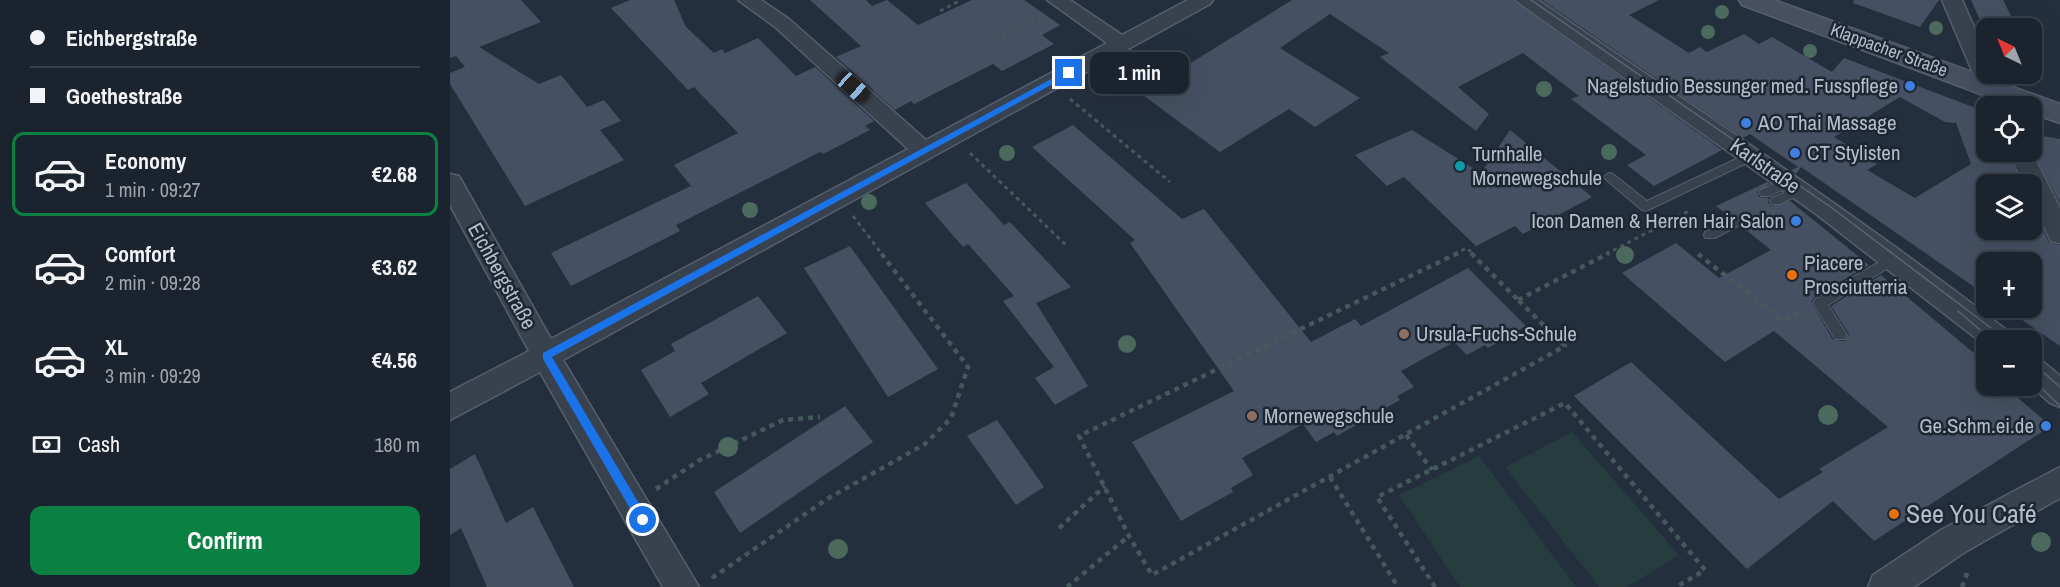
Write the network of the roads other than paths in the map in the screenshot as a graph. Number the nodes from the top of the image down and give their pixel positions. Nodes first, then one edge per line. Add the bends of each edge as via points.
1 (748, 0) edge
2 (1203, 0) edge
3 (1525, 0) edge
4 (1751, 0) edge
5 (1952, 0) edge
6 (1062, 3) edge
7 (1122, 44) junction
8 (1991, 96) edge
9 (1993, 96) edge
10 (2042, 109) edge
11 (2060, 114) edge
12 (924, 151) junction
13 (1751, 156) junction
14 (2025, 162) edge
15 (1609, 177) dead end
16 (450, 182) edge
17 (1787, 191) junction
18 (1765, 193) dead end
19 (1736, 222) dead end
20 (2060, 234) edge
21 (1710, 235) dead end
22 (1893, 259) junction
23 (1986, 330) edge
24 (1840, 335) dead end
25 (546, 356) junction
26 (2042, 378) edge
27 (2060, 394) edge
28 (450, 407) edge
29 (2060, 481) edge
30 (695, 584) edge
31 (1885, 587) edge

1 - 12 street via 782,23
2 - 7 street
3 - 13 street, Karlstraße
4 - 8 street, Klappacher Straße
5 - 9 street
6 - 7 street
7 - 12 street
10 - 11 street, Klappacher Straße
12 - 25 street
13 - 15 lane via 1646,207
13 - 17 street, Karlstraße
14 - 20 street
16 - 25 street, Eichbergstraße
17 - 18 lane
17 - 22 street, Karlstraße
19 - 21 lane
22 - 23 street, Karlstraße
22 - 24 lane via 1820,303
25 - 28 street
25 - 30 street, Eichbergstraße via 633,504
26 - 27 street
29 - 31 street via 1953,541

